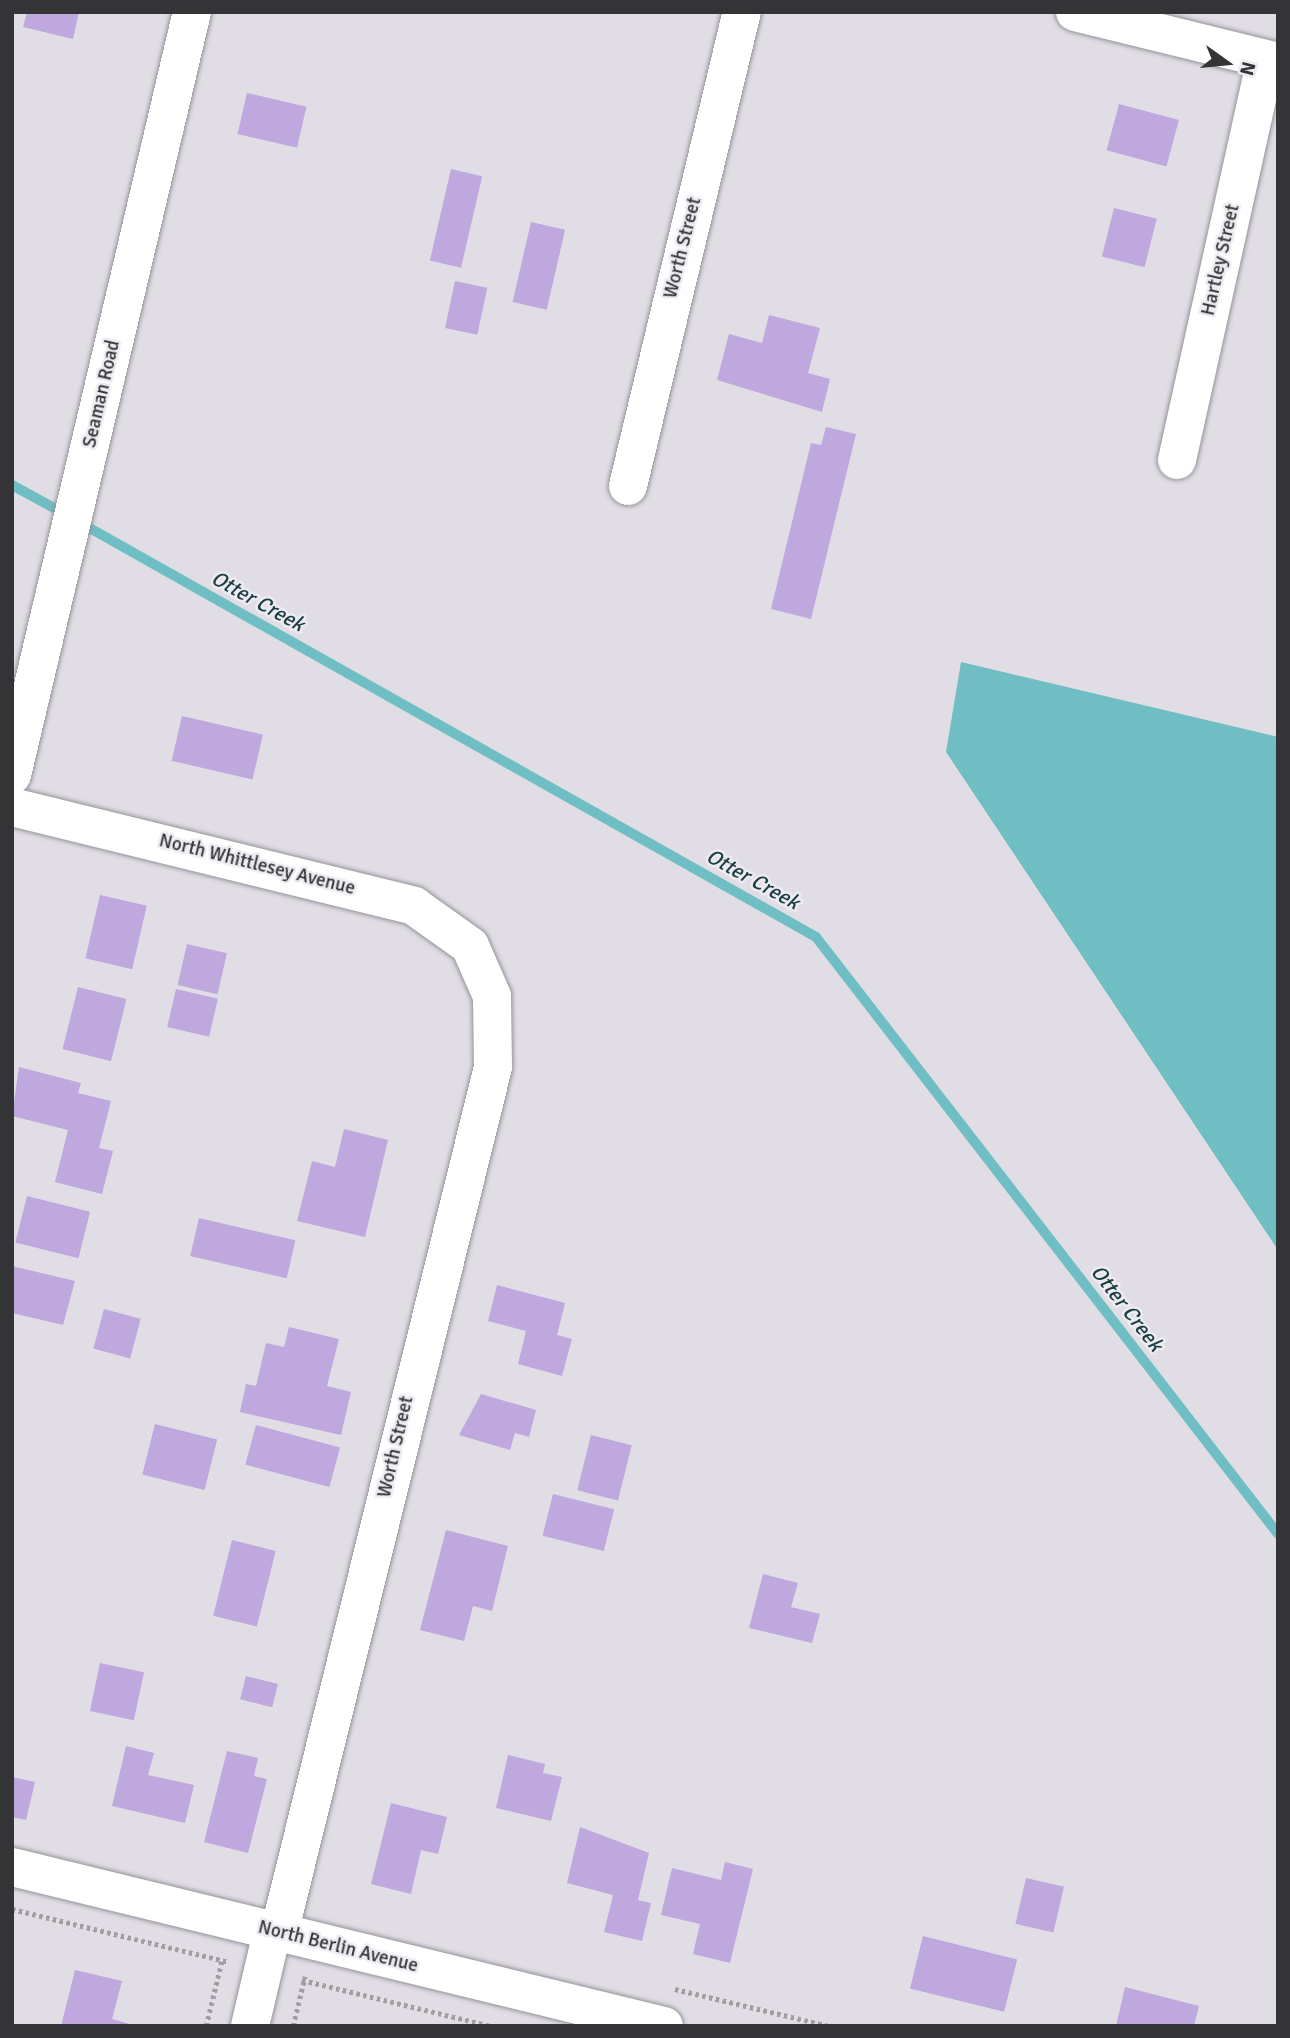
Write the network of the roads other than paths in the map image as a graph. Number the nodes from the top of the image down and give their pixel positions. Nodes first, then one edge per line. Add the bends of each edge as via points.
1 (192, 12) edge
2 (742, 12) edge
3 (1075, 12) edge
4 (1199, 27) edge
5 (1272, 61) edge
6 (1177, 460) dead end
7 (628, 486) dead end
8 (12, 775) edge
9 (12, 807) edge
10 (481, 962) joint
11 (12, 1867) edge
12 (276, 1932) junction
13 (250, 2026) edge
14 (664, 2026) edge

1 - 8 street, Seaman Road
2 - 7 street, Worth Street
3 - 4 street
4 - 5 street
5 - 6 street, Hartley Street
9 - 10 street, North Whittlesey Avenue via 396,900 438,918
10 - 12 street, Worth Street via 496,1017 493,1068
11 - 12 street, North Berlin Avenue
12 - 13 street, Worth Street
12 - 14 street, North Berlin Avenue

